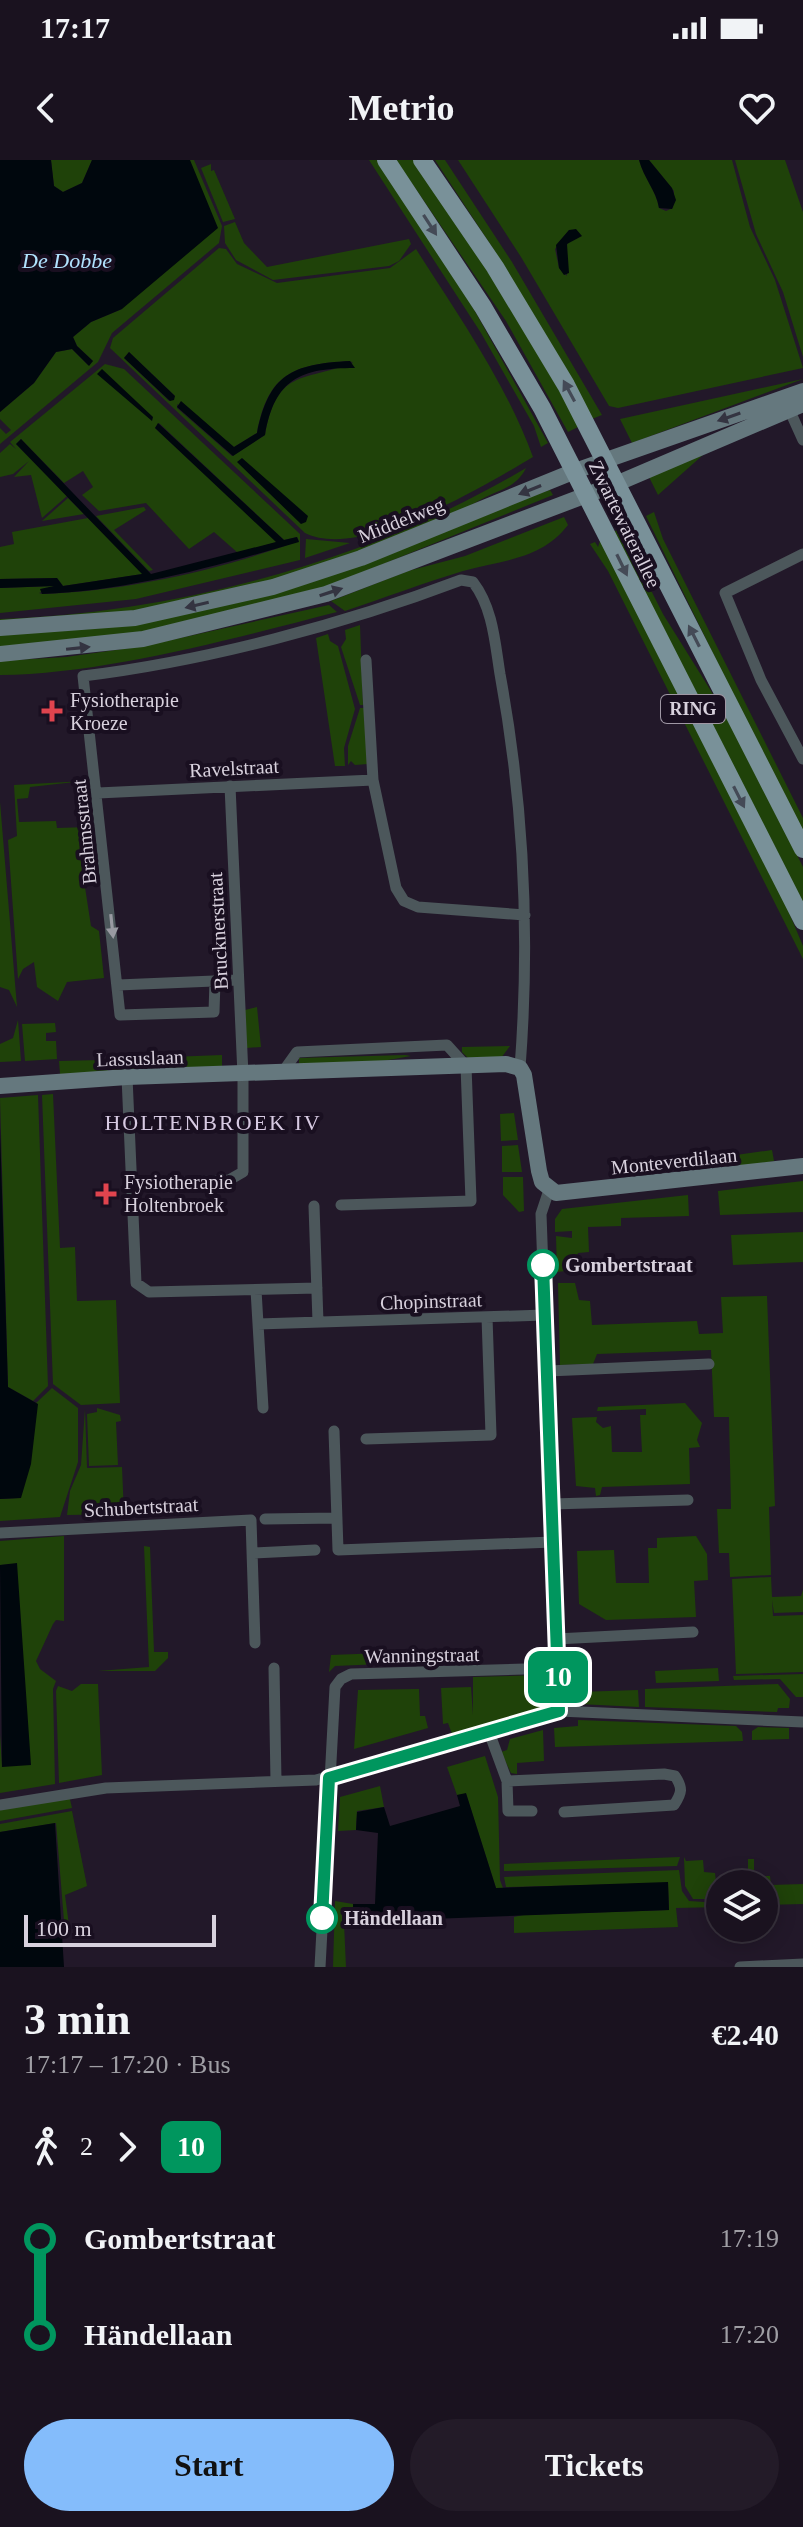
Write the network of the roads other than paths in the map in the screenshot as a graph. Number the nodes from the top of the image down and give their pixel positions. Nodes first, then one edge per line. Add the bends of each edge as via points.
1 (386, 160) edge
2 (422, 160) edge
3 (803, 391) edge
4 (796, 407) edge
5 (803, 440) edge
6 (606, 460) junction
7 (575, 471) junction
8 (618, 483) junction
9 (587, 495) junction
10 (803, 554) edge
11 (0, 628) edge
12 (0, 654) edge
13 (366, 660) dead end
14 (803, 759) edge
15 (373, 780) junction
16 (230, 786) junction
17 (98, 793) junction
18 (803, 849) edge
19 (525, 915) junction
20 (803, 921) edge
21 (238, 980) junction
22 (215, 981) junction
23 (118, 985) junction
24 (466, 1066) junction
25 (520, 1068) junction
26 (243, 1075) junction
27 (127, 1077) junction
28 (0, 1086) edge
29 (803, 1166) edge
30 (132, 1184) junction
31 (549, 1190) junction
32 (341, 1205) dead end
33 (314, 1206) dead end
34 (317, 1288) junction
35 (256, 1290) junction
36 (545, 1315) junction
37 (487, 1317) junction
38 (318, 1322) junction
39 (258, 1324) junction
40 (709, 1364) dead end
41 (548, 1371) junction
42 (263, 1408) dead end
43 (334, 1431) dead end
44 (366, 1439) dead end
45 (688, 1500) dead end
46 (552, 1504) junction
47 (337, 1518) junction
48 (265, 1519) dead end
49 (0, 1533) edge
50 (553, 1542) junction
51 (315, 1550) dead end
52 (252, 1553) junction
53 (693, 1632) dead end
54 (556, 1639) junction
55 (255, 1643) dead end
56 (274, 1668) dead end
57 (558, 1668) junction
58 (559, 1711) junction
59 (803, 1722) edge
60 (489, 1732) junction
61 (329, 1778) junction
62 (276, 1781) junction
63 (507, 1781) junction
64 (0, 1805) edge
65 (532, 1811) dead end
66 (564, 1812) dead end
67 (803, 1964) edge
68 (320, 1967) edge
69 (740, 1967) edge

1 -> 7 main road, Zwartewaterallee / RING via 483,307
6 -> 2 main road, Zwartewaterallee / RING via 532,325
3 -> 6 main road, Middelweg
4 - 5 street
4 - 8 main road
6 - 7 main road, Middelweg
6 - 8 main road, Zwartewaterallee / RING
7 - 9 main road, Zwartewaterallee / RING
7 -> 11 main road, Middelweg via 361,558 273,587 135,618
8 - 9 main road
18 -> 8 main road, Zwartewaterallee / RING
12 -> 9 main road via 127,642 281,608
9 -> 20 main road, Zwartewaterallee / RING
10 - 14 street via 725,593 761,680
13 - 15 street
15 - 16 street, Ravelstraat
15 - 19 street via 396,888 404,901 418,907
16 - 17 street, Ravelstraat
16 - 21 street, Brucknerstraat
17 - 19 street, Brahmsstraat via 83,676 128,671 311,628 461,580 473,582 490,615 504,693
17 -> 23 street, Brahmsstraat
19 - 25 street
21 - 22 street
21 - 26 street, Brucknerstraat
22 - 23 street
22 - 23 street, Brahmsstraat via 217,1007 210,1014 123,1017
24 - 25 main road, Lassuslaan
24 - 26 main road, Lassuslaan
24 - 32 street via 471,1201
25 - 31 main road via 539,1171
26 - 27 main road, Lassuslaan
26 - 30 street, Brucknerstraat via 245,1163 238,1178
27 - 28 main road, Lassuslaan
27 - 30 street
29 - 31 main road, Monteverdilaan via 563,1193
30 - 35 street via 136,1283 141,1289
31 - 36 street via 541,1214
33 - 34 street
34 - 35 street
34 - 38 street
35 - 39 street
36 - 37 street, Chopinstraat
36 - 41 street
37 - 38 street, Chopinstraat
37 - 44 street via 491,1435
38 - 39 street, Chopinstraat
39 - 42 street
40 - 41 street
41 - 46 street
43 - 47 street
45 - 46 street
46 - 50 street
47 - 48 street
47 - 50 street via 338,1550
49 - 52 street, Schubertstraat via 251,1520
50 - 54 street
51 - 52 street
52 - 55 street, Schubertstraat
53 - 54 street
54 - 57 street
56 - 62 street
57 - 58 street
57 - 61 street, Wanningstraat via 351,1674 335,1687
58 - 59 street
58 - 60 street
60 - 61 street
60 - 63 street
61 - 62 street
61 - 68 street
62 - 64 street via 106,1788
63 - 65 street via 508,1811
63 - 66 street via 664,1774 675,1776 681,1785 674,1805
67 - 69 street

